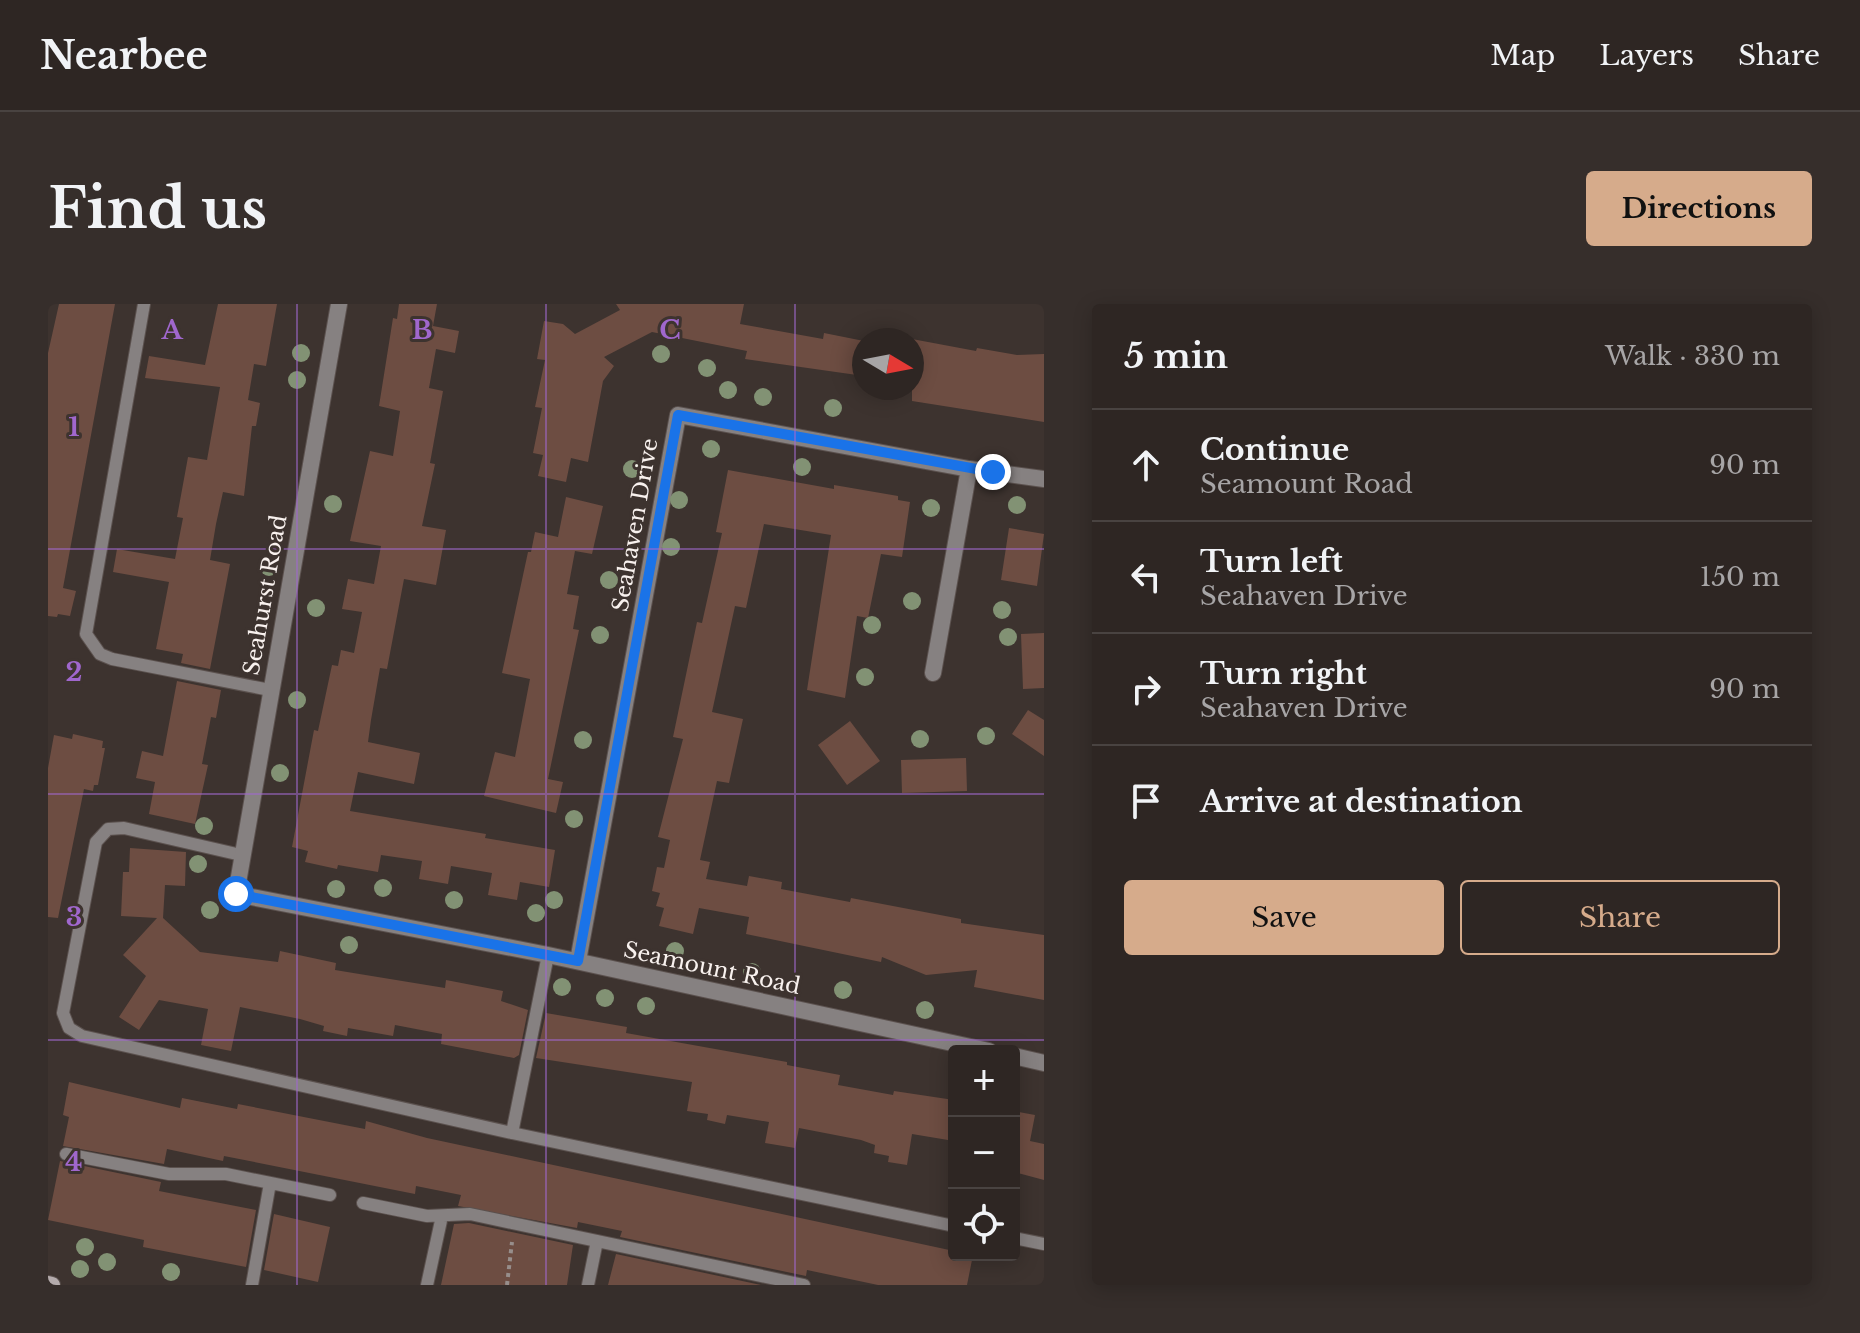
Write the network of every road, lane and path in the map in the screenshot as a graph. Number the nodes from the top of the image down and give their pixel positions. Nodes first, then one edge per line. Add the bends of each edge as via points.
1 (144, 304) edge
2 (339, 304) edge
3 (969, 469) junction
4 (1044, 479) edge
5 (933, 673) dead end
6 (270, 690) junction
7 (241, 855) junction
8 (236, 894) joint
9 (548, 955) junction
10 (578, 961) junction
11 (962, 1045) edge
12 (1020, 1057) edge
13 (1044, 1063) edge
14 (512, 1133) junction
15 (66, 1154) dead end
16 (270, 1183) junction
17 (330, 1195) dead end
18 (363, 1203) dead end
19 (442, 1216) junction
20 (515, 1224) junction
21 (948, 1225) edge
22 (1020, 1239) edge
23 (597, 1241) junction
24 (1044, 1244) edge
25 (747, 1279) edge
26 (252, 1285) edge
27 (427, 1285) edge
28 (507, 1285) edge
29 (588, 1285) edge
30 (804, 1285) edge

1 - 6 lane via 86,634 100,654 112,659
2 - 6 street, Seahurst Road
3 - 4 street, Seahaven Drive
3 - 5 street
3 - 10 street, Seahaven Drive via 678,415
6 - 7 street, Seahurst Road
7 - 8 street, Seahurst Road
7 - 14 lane via 124,828 108,829 96,842 63,1013 69,1028 97,1039
8 - 9 street, Seamount Road
9 - 10 street, Seamount Road
9 - 14 lane
10 - 11 street, Seamount Road
12 - 13 street
14 - 21 lane
15 - 16 lane via 169,1174 226,1174
16 - 17 lane
16 - 26 lane
18 - 19 lane
19 - 20 lane via 470,1214
19 - 27 lane
20 - 23 lane
20 - 28 path
22 - 24 lane
23 - 25 lane
23 - 29 lane
25 - 30 lane

